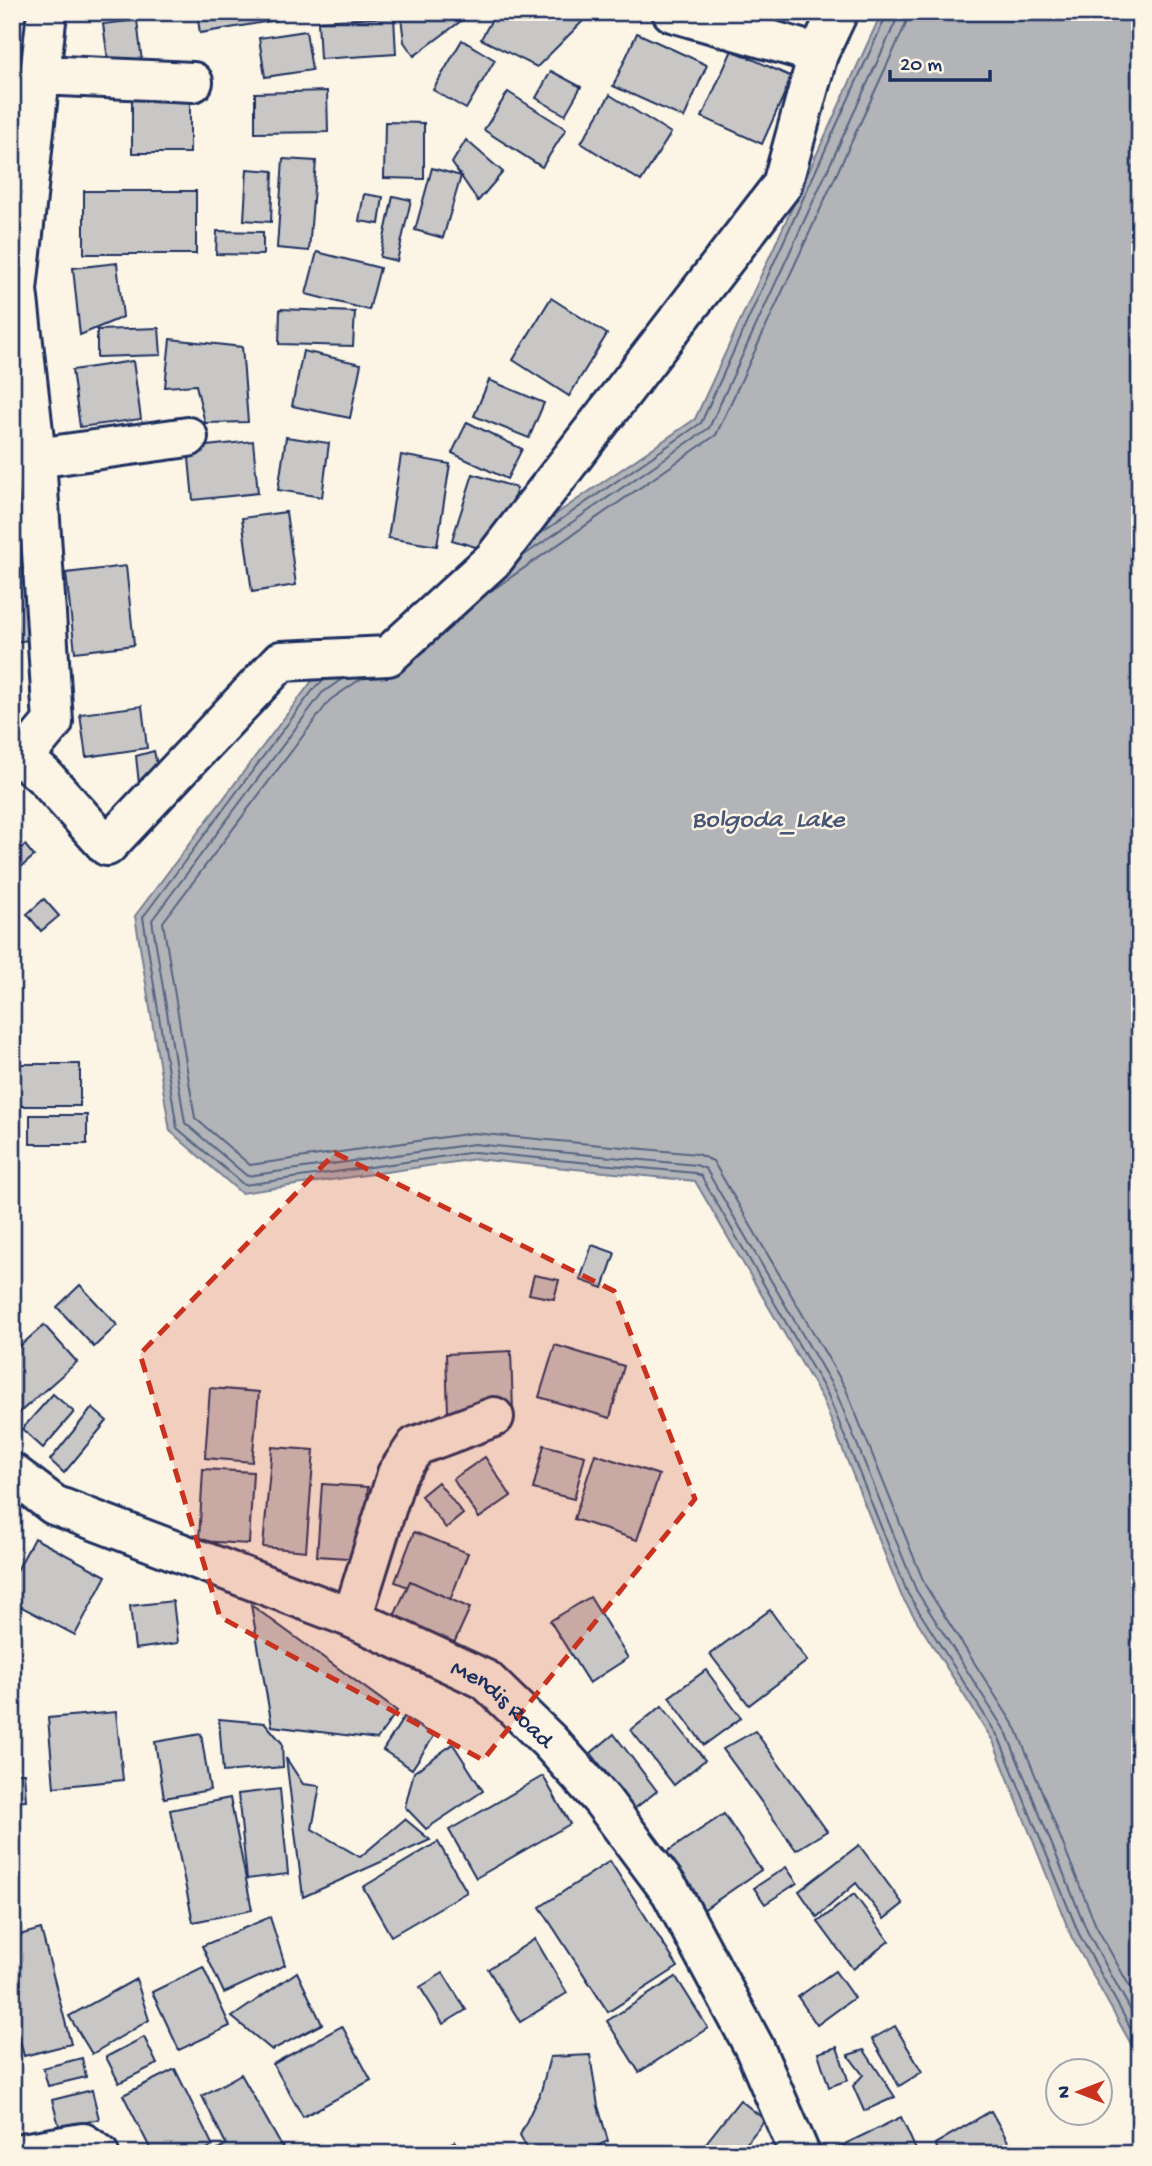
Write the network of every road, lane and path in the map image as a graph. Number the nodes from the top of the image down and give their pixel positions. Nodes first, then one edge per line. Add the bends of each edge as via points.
1 (47, 12) edge
2 (672, 12) edge
3 (838, 12) edge
4 (818, 54) junction
5 (40, 75) junction
6 (193, 82) dead end
7 (188, 437) dead end
8 (36, 458) junction
9 (18, 760) edge
10 (494, 1417) dead end
11 (12, 1473) edge
12 (352, 1618) junction
13 (16, 2154) edge
14 (99, 2154) edge
15 (800, 2154) edge

1 - 5 street
2 - 4 street
3 - 4 street
4 - 9 street via 782,185 494,559 387,656 281,661 107,846 45,777
5 - 6 street
5 - 8 street via 17,290
7 - 8 street
8 - 9 street via 53,722
10 - 12 street via 416,1446 397,1474
11 - 12 street, Mendis Road via 54,1505
12 - 15 street, Mendis Road via 485,1680 602,1800 671,1892 754,2047
13 - 14 street via 83,2143

